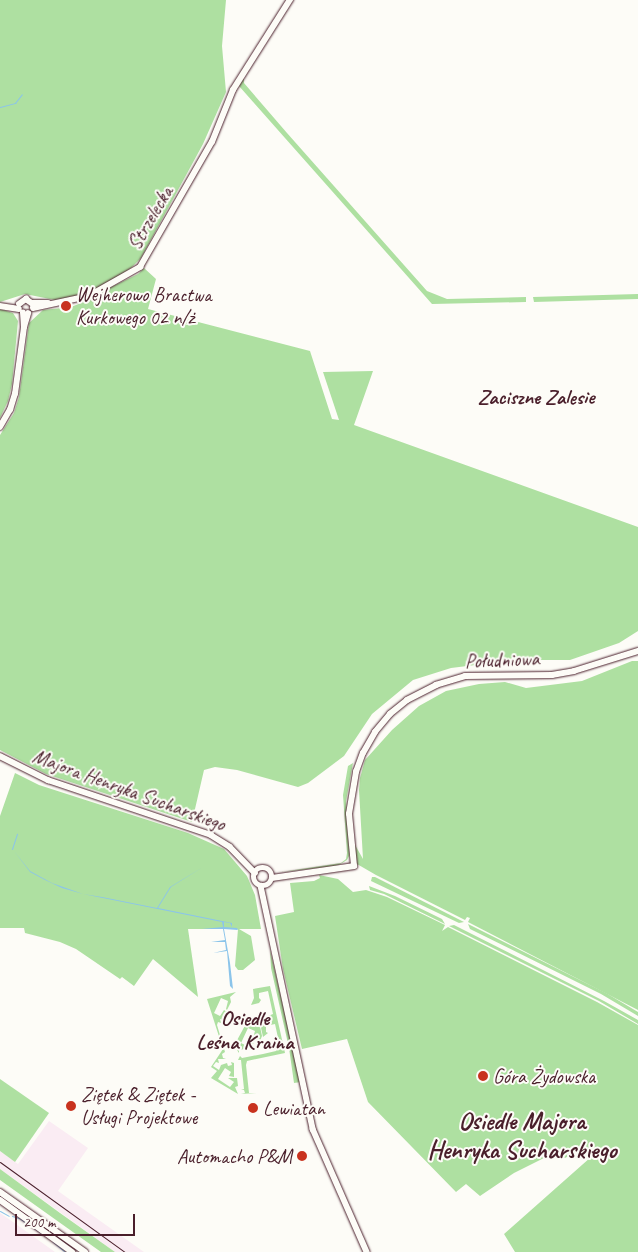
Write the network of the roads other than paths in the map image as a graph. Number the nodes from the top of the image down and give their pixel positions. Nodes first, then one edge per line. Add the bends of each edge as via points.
1 (290, 0) edge
2 (2, 306) edge
3 (33, 306) junction
4 (22, 310) junction
5 (0, 427) edge
6 (638, 651) edge
7 (0, 756) edge
8 (257, 871) junction
9 (272, 876) junction
10 (263, 886) junction
11 (0, 1192) edge
12 (0, 1200) edge
13 (72, 1252) edge
14 (85, 1252) edge
15 (368, 1252) edge

1 - 3 street, Strzelecka via 246,68 208,150 140,267 89,296
2 - 4 street
3 - 4 street
3 - 4 street, Strzelecka via 26,299
4 - 5 street via 24,327 15,394
6 - 9 street, Południowa via 566,672 464,676 425,689 407,700 381,724 363,753 353,780 349,814 354,866
7 - 8 street, Majora Henryka Sucharskiego via 48,780 203,831 220,839
8 - 9 street via 266,868
8 - 10 street via 255,881
9 - 10 street
10 - 15 street via 313,1129
11 - 14 main road
12 - 13 main road

